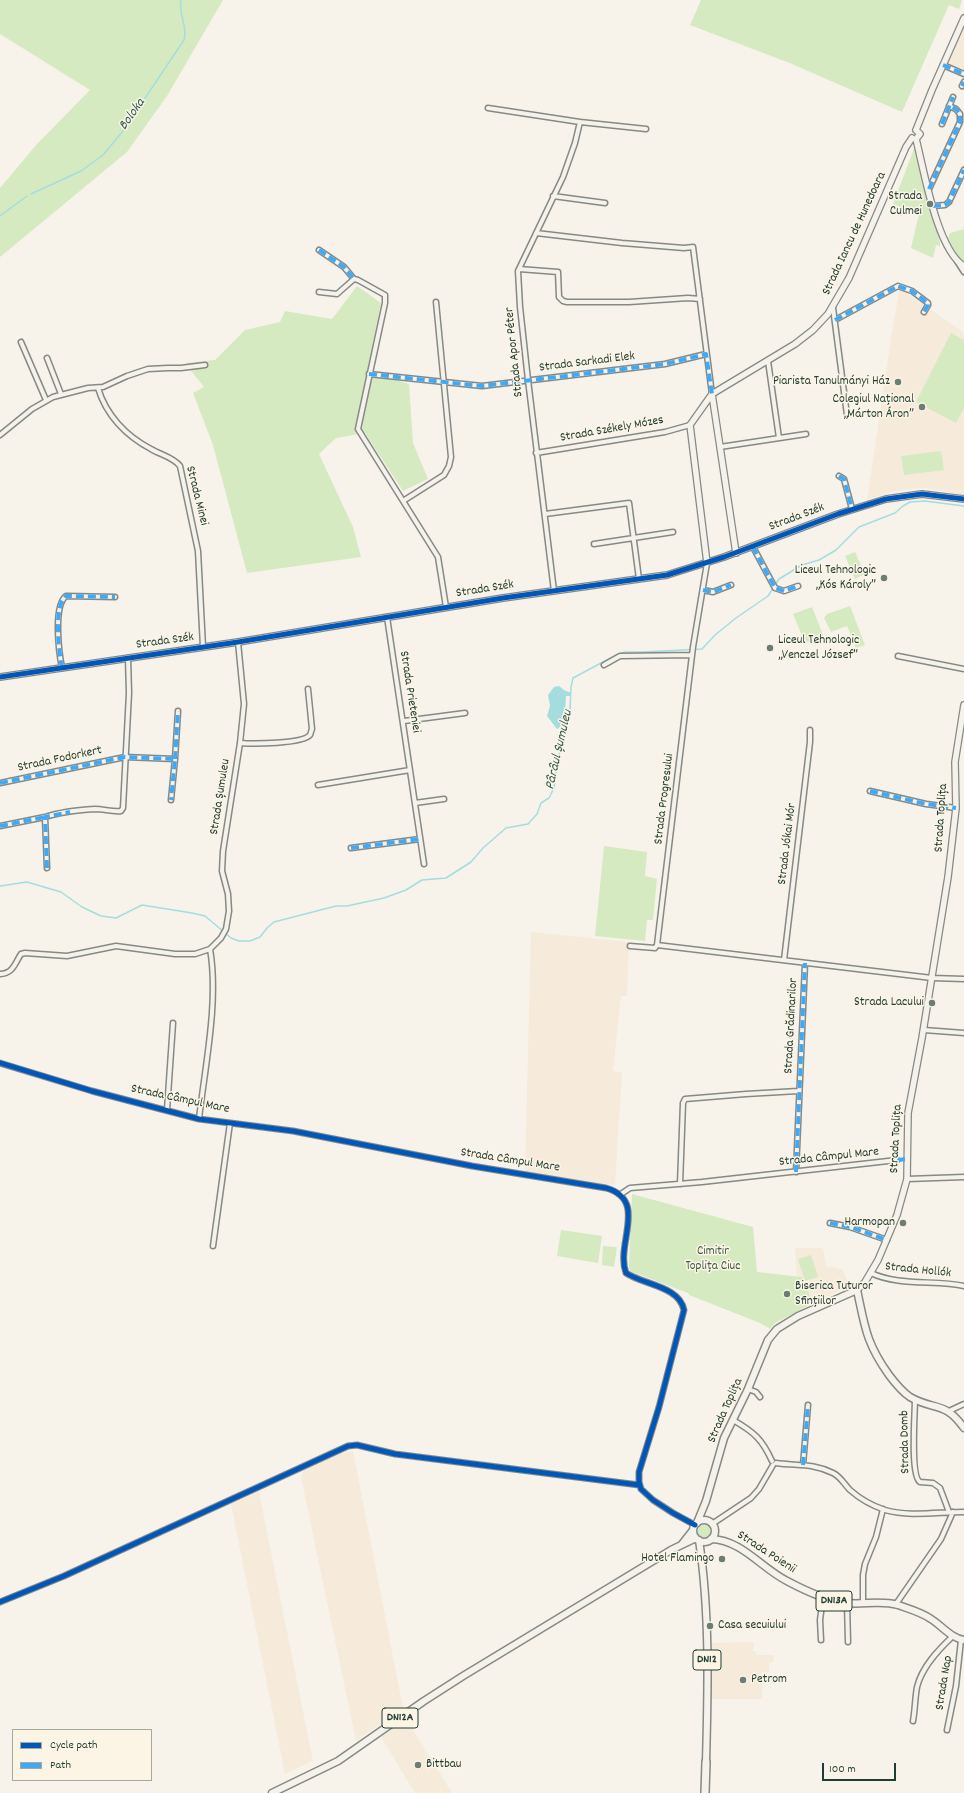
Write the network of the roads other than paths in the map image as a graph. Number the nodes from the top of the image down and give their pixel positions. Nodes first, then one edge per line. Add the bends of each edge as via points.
1 (964, 18) edge
2 (943, 65) junction
3 (964, 74) edge
4 (954, 96) dead end
5 (949, 106) junction
6 (488, 108) dead end
7 (580, 122) junction
8 (942, 124) dead end
9 (646, 129) dead end
10 (914, 138) junction
11 (964, 172) edge
12 (929, 189) junction
13 (553, 196) junction
14 (605, 203) dead end
15 (933, 206) junction
16 (536, 233) junction
17 (319, 250) dead end
18 (957, 261) junction
19 (964, 266) edge
20 (519, 269) junction
21 (964, 272) edge
22 (354, 279) junction
23 (319, 292) dead end
24 (700, 299) junction
25 (436, 302) dead end
26 (832, 308) junction
27 (924, 312) dead end
28 (835, 320) junction
29 (21, 342) dead end
30 (706, 354) junction
31 (47, 358) dead end
32 (768, 361) junction
33 (205, 365) dead end
34 (369, 374) junction
35 (528, 380) junction
36 (445, 382) junction
37 (98, 388) junction
38 (61, 394) junction
39 (712, 394) junction
40 (46, 400) junction
41 (847, 415) dead end
42 (690, 425) junction
43 (806, 434) dead end
44 (0, 435) edge
45 (779, 438) junction
46 (720, 447) junction
47 (536, 453) junction
48 (839, 476) dead end
49 (964, 499) edge
50 (403, 501) junction
51 (852, 509) junction
52 (545, 514) junction
53 (673, 532) dead end
54 (634, 538) junction
55 (594, 544) dead end
56 (752, 547) junction
57 (736, 553) junction
58 (707, 563) junction
59 (639, 579) junction
60 (731, 585) dead end
61 (798, 586) dead end
62 (703, 590) junction
63 (554, 591) junction
64 (115, 596) dead end
65 (446, 607) junction
66 (387, 617) junction
67 (238, 642) junction
68 (203, 647) junction
69 (693, 652) junction
70 (898, 656) dead end
71 (128, 658) junction
72 (604, 665) dead end
73 (62, 668) junction
74 (964, 669) edge
75 (0, 677) edge
76 (308, 689) dead end
77 (964, 705) edge
78 (178, 711) dead end
79 (465, 713) dead end
80 (404, 721) junction
81 (810, 730) dead end
82 (240, 743) junction
83 (125, 757) junction
84 (175, 759) junction
85 (410, 770) junction
86 (0, 783) edge
87 (318, 785) dead end
88 (870, 791) dead end
89 (444, 799) dead end
90 (171, 800) dead end
91 (415, 803) junction
92 (956, 808) junction
93 (45, 817) junction
94 (0, 826) edge
95 (420, 839) junction
96 (351, 848) dead end
97 (424, 864) dead end
98 (47, 868) dead end
99 (630, 946) dead end
100 (658, 946) junction
101 (210, 949) junction
102 (784, 960) junction
103 (805, 963) junction
104 (0, 974) edge
105 (932, 978) junction
106 (964, 979) edge
107 (173, 1023) dead end
108 (924, 1030) junction
109 (964, 1033) edge
110 (0, 1063) edge
111 (798, 1091) junction
112 (167, 1110) junction
113 (199, 1118) junction
114 (230, 1123) junction
115 (897, 1160) dead end
116 (796, 1172) junction
117 (964, 1177) edge
118 (906, 1179) junction
119 (680, 1184) junction
120 (621, 1194) junction
121 (830, 1223) dead end
122 (887, 1240) junction
123 (213, 1246) dead end
124 (871, 1273) junction
125 (964, 1286) edge
126 (857, 1290) junction
127 (748, 1389) junction
128 (760, 1397) dead end
129 (915, 1399) junction
130 (964, 1404) edge
131 (808, 1405) dead end
132 (949, 1411) junction
133 (733, 1420) junction
134 (964, 1428) edge
135 (774, 1463) junction
136 (803, 1465) junction
137 (639, 1485) junction
138 (706, 1501) junction
139 (883, 1509) junction
140 (951, 1512) junction
141 (964, 1512) edge
142 (710, 1523) junction
143 (695, 1526) junction
144 (703, 1540) junction
145 (682, 1544) junction
146 (823, 1597) junction
147 (0, 1602) edge
148 (847, 1603) junction
149 (863, 1603) junction
150 (896, 1604) junction
151 (953, 1636) junction
152 (821, 1640) dead end
153 (963, 1640) edge
154 (848, 1642) dead end
155 (914, 1721) dead end
156 (947, 1730) dead end
157 (706, 1762) joint
158 (272, 1793) edge
159 (705, 1793) edge

1 - 2 street
2 - 3 street
2 - 10 street, Strada Iancu de Hunedoara via 916,130 911,132
4 - 5 street
5 - 8 street
5 - 12 street via 960,114 960,122
6 - 7 street
7 - 9 street
7 - 13 street, Strada Apor Péter via 563,178
10 - 12 street
10 - 26 street, Strada Iancu de Hunedoara via 906,147 849,278
11 - 15 street via 949,202
12 - 15 street
13 - 14 street
13 - 16 street, Strada Apor Péter
15 - 18 street via 946,244
16 - 20 street, Strada Apor Péter
16 - 24 street via 622,243 693,247
17 - 22 street via 344,267
18 - 19 street
18 - 21 street
20 - 24 street via 558,272 559,298 567,302
20 - 35 street, Strada Apor Péter via 520,307
22 - 23 street via 337,294
22 - 34 street via 385,295
24 - 30 street
25 - 36 street
26 - 28 street
26 - 32 street, Strada Iancu de Hunedoara via 804,338
27 - 28 street via 928,303 912,291 898,286
28 - 41 street
29 - 40 street
30 - 35 street, Strada Sarkadi Elek via 665,364
30 - 39 street
31 - 38 street
32 - 39 street, Strada Iancu de Hunedoara
32 - 45 street
33 - 37 street via 148,370
34 - 36 street, Strada Sarkadi Elek
34 - 50 street via 358,429
35 - 36 street, Strada Sarkadi Elek via 482,386
35 - 47 street, Strada Apor Péter
36 - 50 street via 452,448 449,466 444,475
37 - 38 street
37 - 68 street, Strada Minei via 107,410 117,423 141,443 180,466 198,551
38 - 40 street
39 - 42 street, Strada Iancu de Hunedoara
39 - 46 street
40 - 44 street
42 - 47 street, Strada Székely Mózes via 665,432
42 - 58 street
43 - 45 street
45 - 46 street
46 - 57 street
47 - 52 street, Strada Apor Péter
48 - 51 street via 844,479
49 - 51 street, Strada Szék via 937,495 909,495
50 - 65 street via 438,557
51 - 56 street, Strada Szék
52 - 54 street via 629,503
52 - 63 street, Strada Apor Péter
53 - 54 street
54 - 55 street
54 - 59 street
56 - 57 street, Strada Szék
56 - 61 street via 775,588 784,591
57 - 58 street, Strada Szék
58 - 59 street, Strada Szék via 675,573
58 - 62 street, Strada Progresului
59 - 63 street, Strada Szék
60 - 62 street via 714,592
62 - 69 street, Strada Progresului
63 - 65 street, Strada Szék
64 - 73 street via 66,596 62,599 58,646
65 - 66 street, Strada Szék
66 - 67 street, Strada Szék
66 - 80 street, Strada Prieteniei
67 - 68 street, Strada Szék
67 - 82 street, Strada Șumuleu via 244,704
68 - 71 street, Strada Szék
69 - 72 street via 620,656
69 - 100 street, Strada Progresului
70 - 74 street
71 - 73 street, Strada Szék
71 - 83 street via 129,693
73 - 75 street, Strada Szék
76 - 82 street via 312,729 310,735 290,741
77 - 92 street, Strada Toplița / DN12 via 955,762
78 - 84 street
79 - 80 street
80 - 85 street, Strada Prieteniei
81 - 102 street, Strada Jókai Mór
82 - 101 street, Strada Șumuleu via 222,856 222,870 229,902 228,921 223,934
83 - 84 street, Strada Fodorkert
83 - 86 street, Strada Fodorkert
83 - 93 street via 124,804 120,811 80,810
84 - 90 street
85 - 87 street
85 - 91 street, Strada Prieteniei
88 - 92 street
89 - 91 street
91 - 95 street, Strada Prieteniei
92 - 105 street, Strada Toplița / DN12
93 - 94 street
93 - 98 street
95 - 96 street
95 - 97 street, Strada Prieteniei
99 - 100 street
100 - 102 street
101 - 104 street via 195,954 175,954 116,946 67,956 25,953 21,954 12,969
101 - 113 street via 213,966 211,1013
102 - 103 street
103 - 105 street
103 - 111 street, Strada Grădinarilor
105 - 106 street
105 - 108 street, Strada Toplița / DN12
107 - 112 street
108 - 109 street
108 - 118 street, Strada Toplița / DN12 via 908,1113
110 - 112 street, Strada Câmpul Mare
111 - 116 street, Strada Grădinarilor
111 - 119 street, Strada Grădinarilor via 684,1101
112 - 113 street, Strada Câmpul Mare
113 - 114 street, Strada Câmpul Mare
114 - 120 street, Strada Câmpul Mare via 299,1132 472,1166 606,1188
114 - 123 street
115 - 116 street, Strada Câmpul Mare
116 - 119 street, Strada Câmpul Mare
117 - 118 street
118 - 122 street, Strada Toplița / DN12 via 897,1215
119 - 120 street, Strada Câmpul Mare via 630,1188
120 - 137 street via 626,1200 628,1211 623,1257 626,1273 672,1294 680,1301 684,1310 639,1472
121 - 122 street
122 - 124 street, Strada Toplița / DN12
124 - 125 street, Strada Hollók via 899,1280
124 - 126 street, Strada Toplița / DN12
126 - 127 main road, Strada Toplița / DN12 via 798,1316 777,1329 765,1346
126 - 129 main road via 865,1332 872,1350 901,1390
127 - 128 street
127 - 133 main road, Strada Toplița / DN12
129 - 132 main road
129 - 140 street, Strada Domb via 915,1476 918,1481 933,1483 940,1488
130 - 132 street
131 - 136 street
132 - 134 main road
133 - 135 street via 758,1437
133 - 138 main road, Strada Toplița / DN12 via 722,1444
135 - 136 street
135 - 142 street via 751,1498
136 - 139 street via 814,1465 834,1473 850,1490
137 - 143 street via 653,1500
137 - 147 street via 395,1454 357,1445 348,1446 64,1576
138 - 142 main road, Strada Toplița / DN12
138 - 143 main road, Strada Toplița / DN12
139 - 140 street via 919,1514
139 - 149 street via 865,1564
140 - 141 street
140 - 150 street via 941,1539
142 - 143 main road
142 - 144 main road, DN12 via 714,1533
143 - 144 main road, DN12
143 - 145 main road, DN12A
144 - 145 main road, DN12A
144 - 146 main road, Strada Poienii / DN13A via 722,1539 729,1542 786,1581
144 - 157 main road, DN12 via 707,1670
145 - 158 main road, DN12A via 456,1680 338,1761
146 - 148 main road, Strada Poienii / DN13A
146 - 152 street
148 - 149 main road, Strada Poienii / DN13A
148 - 154 street
149 - 150 main road, Strada Poienii / DN13A
150 - 151 main road, Strada Poienii / DN13A via 931,1619
151 - 153 main road, Strada Poienii / DN13A
151 - 155 street via 922,1674 917,1688
153 - 156 street, Strada Nap
157 - 159 highway, DN12

